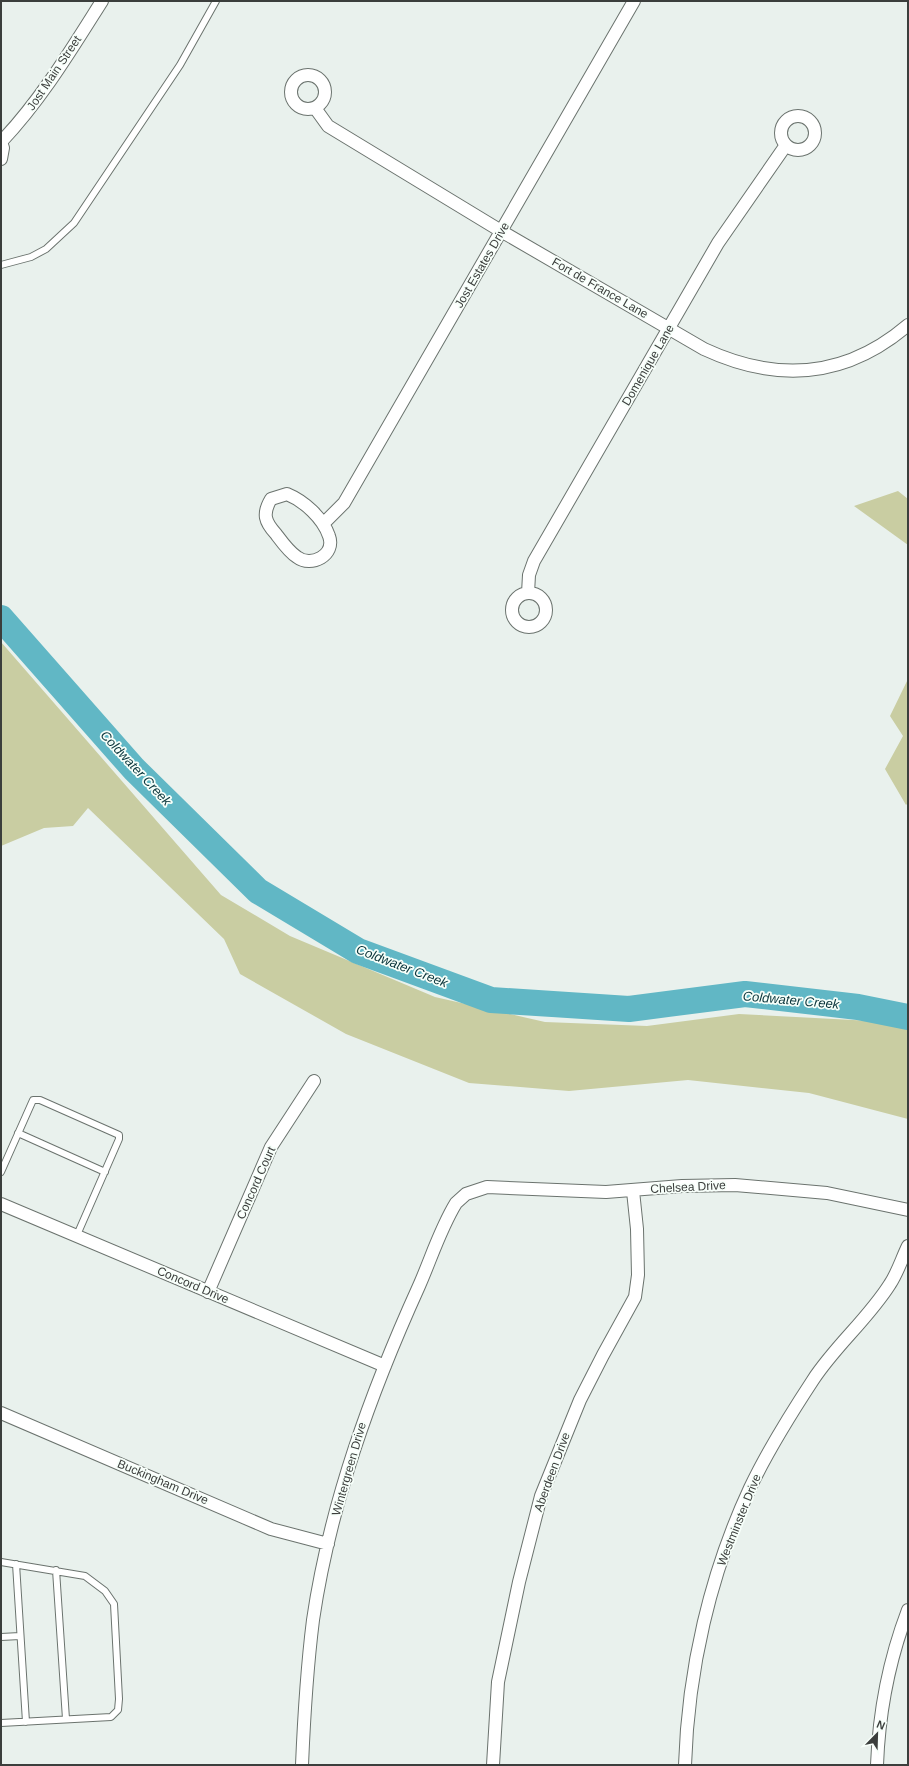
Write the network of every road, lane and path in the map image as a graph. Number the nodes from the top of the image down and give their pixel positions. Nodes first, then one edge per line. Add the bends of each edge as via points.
1 (102, 1) edge
2 (216, 1) edge
3 (634, 1) edge
4 (315, 108) dead end
5 (1, 142) edge
6 (786, 146) dead end
7 (1, 159) edge
8 (501, 231) junction
9 (1, 265) edge
10 (908, 325) edge
11 (669, 328) junction
12 (323, 524) junction
13 (528, 593) dead end
14 (314, 1081) dead end
15 (18, 1133) junction
16 (1, 1172) edge
17 (105, 1172) junction
18 (633, 1191) junction
19 (466, 1194) joint
20 (1, 1204) edge
21 (908, 1210) edge
22 (77, 1235) junction
23 (908, 1246) edge
24 (208, 1292) junction
25 (385, 1366) junction
26 (1, 1413) edge
27 (328, 1544) junction
28 (1, 1562) edge
29 (16, 1564) junction
30 (56, 1570) junction
31 (908, 1610) edge
32 (20, 1636) junction
33 (1, 1637) edge
34 (66, 1719) junction
35 (26, 1722) junction
36 (1, 1723) edge
37 (302, 1765) edge
38 (493, 1765) edge
39 (686, 1765) edge
40 (877, 1765) edge

1 - 5 street, Jost Main Street via 38,99
2 - 9 lane via 180,65 74,223 46,249 31,257
3 - 8 street, Jost Estates Drive
4 - 8 street, Fort de France Lane via 328,126
5 - 7 street, Jost Main Street
6 - 11 street, Domenique Lane via 718,243
8 - 11 street, Fort de France Lane
8 - 12 street, Jost Estates Drive via 344,503
10 - 11 street, Fort de France Lane via 890,340 867,353 840,365 808,371 784,371 726,360
11 - 13 street, Domenique Lane via 534,561 529,575
12 - 12 street via 298,499 287,494 271,499 266,507 265,518 269,527 295,557 304,561 315,561 324,557 330,546 330,536
14 - 24 street, Concord Court via 271,1147
15 - 16 lane
15 - 17 lane
15 - 17 lane via 33,1100 37,1099 109,1130 119,1135 119,1140
17 - 22 lane
18 - 19 street, Chelsea Drive via 574,1192 487,1187
18 - 21 street, Chelsea Drive via 682,1186 735,1185 827,1193
18 - 38 street, Aberdeen Drive via 638,1274 635,1297 580,1400 542,1496 519,1582 498,1682
19 - 25 street, Wintergreen Drive via 450,1213
20 - 22 street, Concord Drive
22 - 24 street, Concord Drive
23 - 39 street, Westminster Drive via 890,1284 830,1355 813,1380 779,1433 750,1488 724,1554 705,1618 695,1662 686,1734
24 - 25 street, Concord Drive
25 - 27 street, Wintergreen Drive via 367,1410
26 - 27 street, Buckingham Drive via 271,1529
27 - 37 street, Wintergreen Drive via 309,1655
28 - 29 lane
29 - 30 lane
29 - 32 lane
30 - 34 lane
30 - 34 lane via 85,1576 105,1591 114,1604 118,1710 111,1717
31 - 40 street via 886,1683 880,1715
32 - 33 lane
32 - 35 lane
34 - 35 lane
35 - 36 lane

